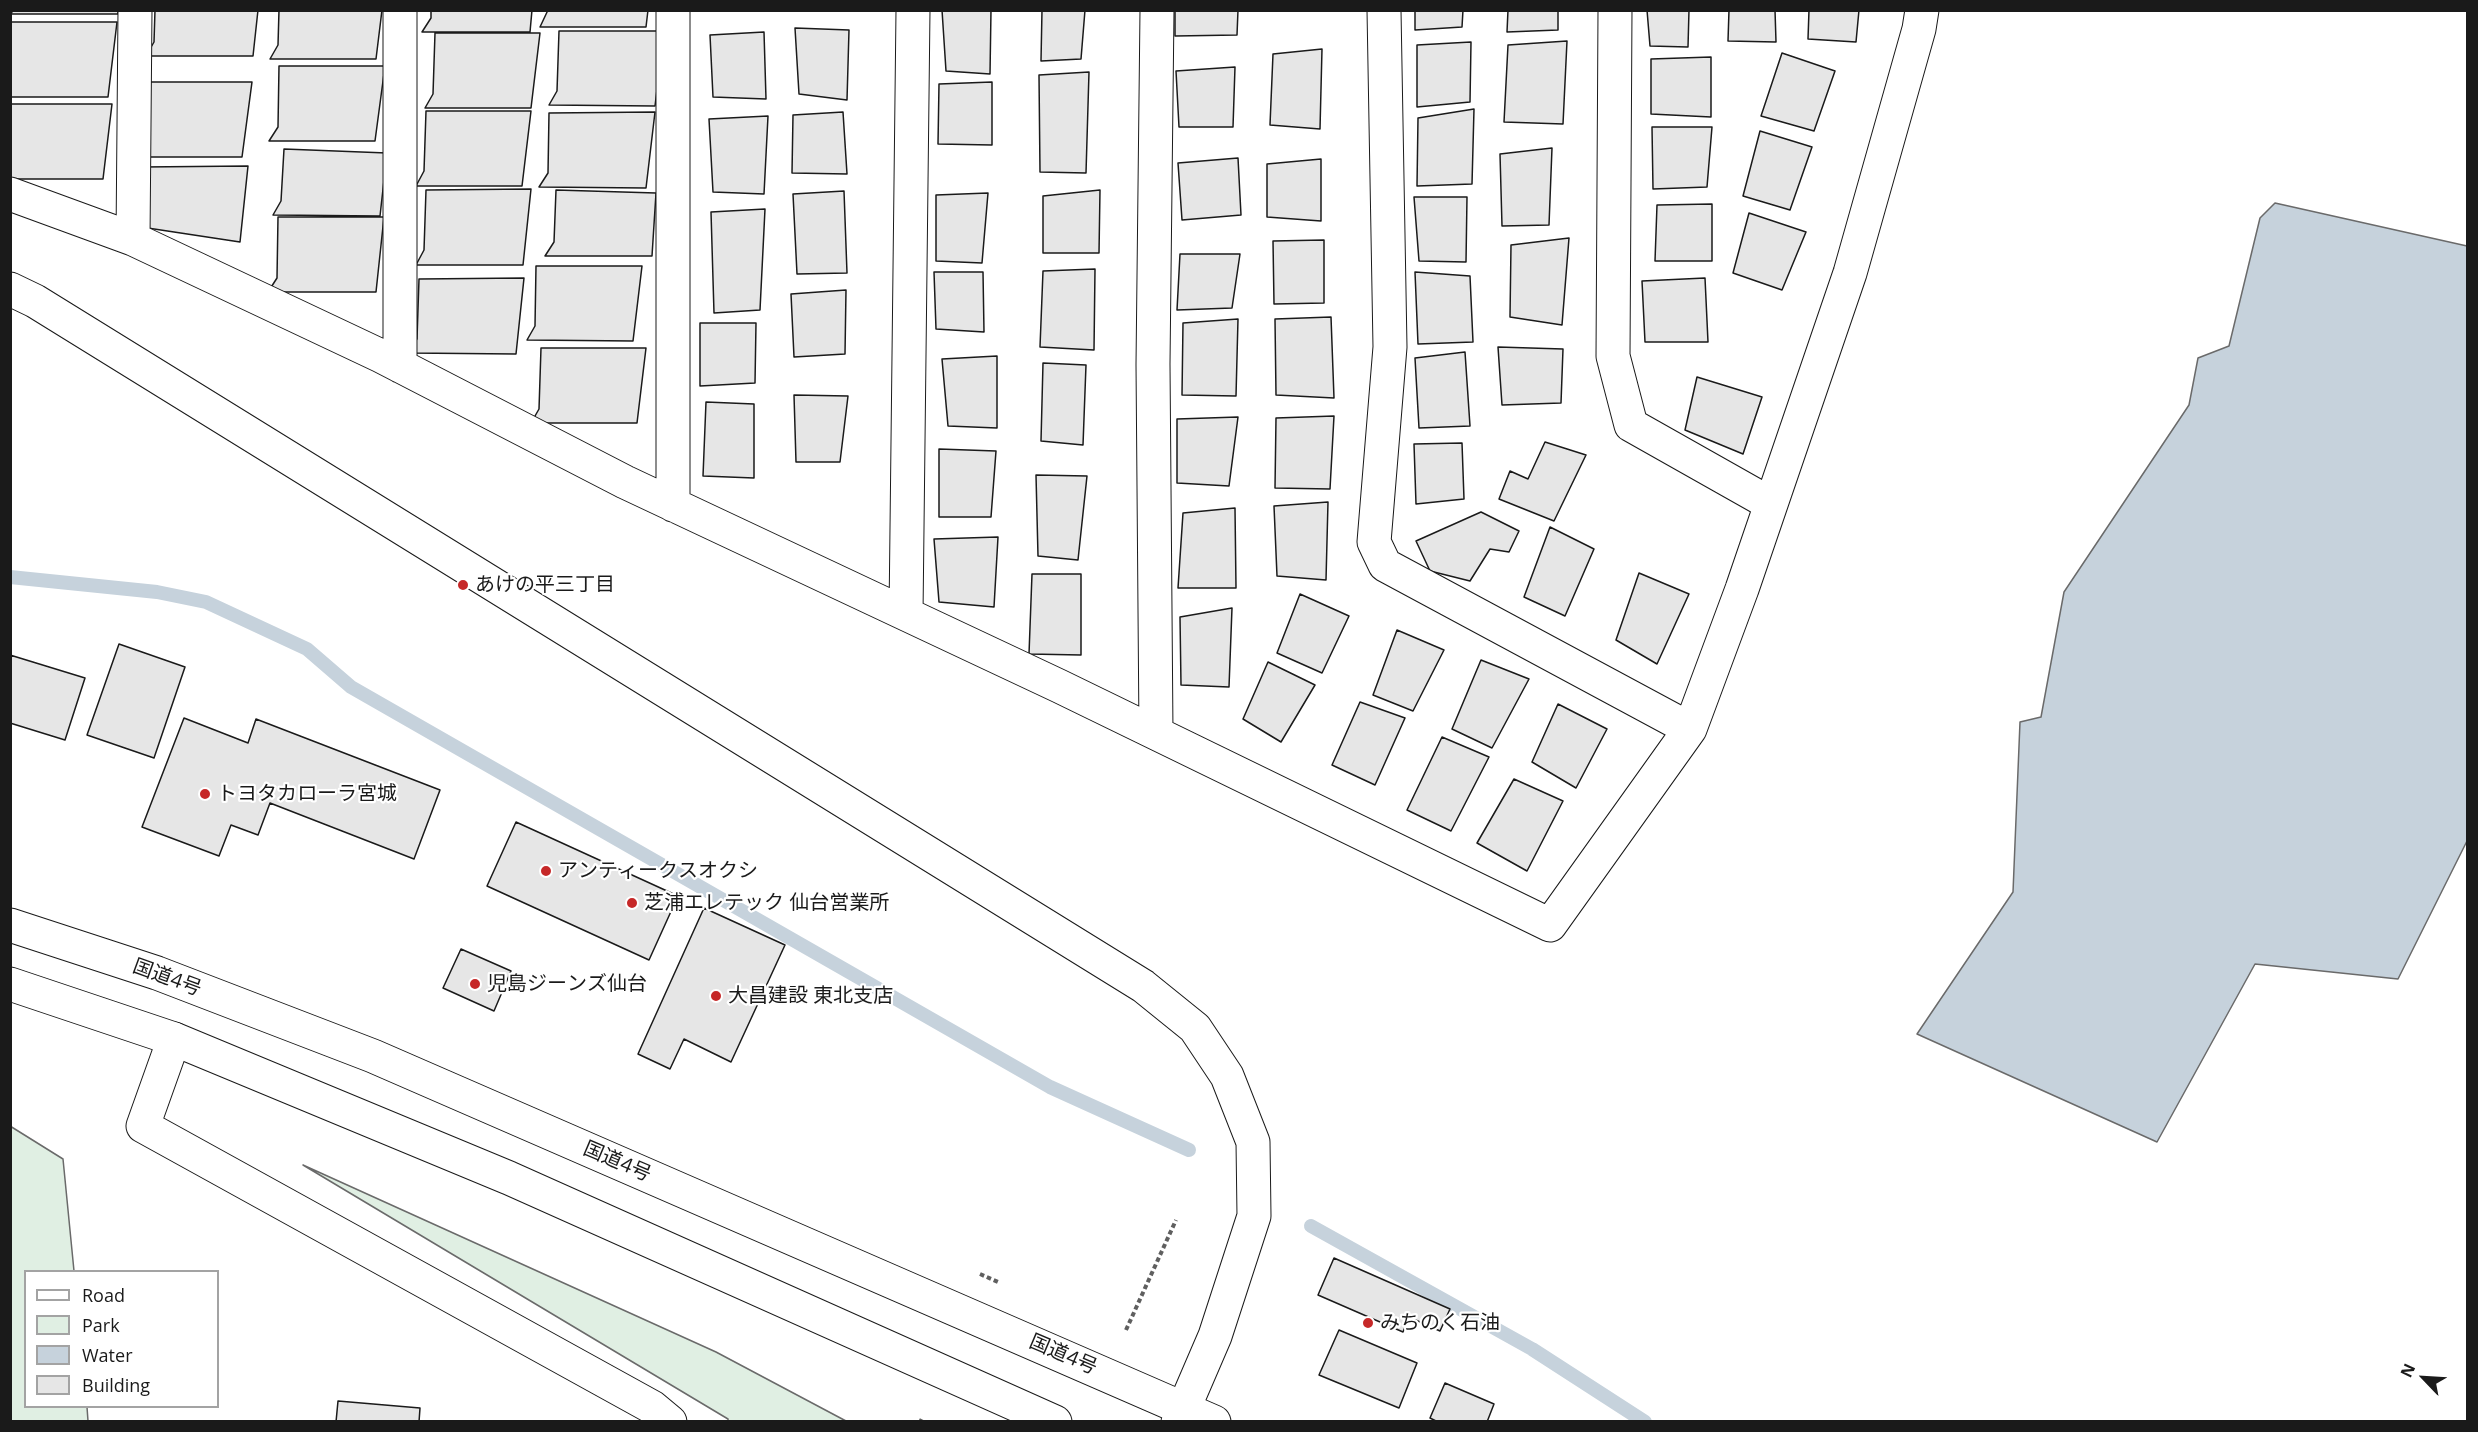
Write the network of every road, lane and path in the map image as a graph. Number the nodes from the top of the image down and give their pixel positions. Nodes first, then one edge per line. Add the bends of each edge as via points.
1 (135, 10) edge
2 (400, 10) edge
3 (673, 10) edge
4 (913, 10) edge
5 (1157, 10) edge
6 (1384, 10) edge
7 (1615, 10) edge
8 (1922, 10) edge
9 (10, 194) edge
10 (133, 239) junction
11 (10, 289) edge
12 (400, 366) junction
13 (1771, 504) junction
14 (673, 505) junction
15 (906, 614) junction
16 (1690, 729) junction
17 (1156, 733) junction
18 (10, 925) edge
19 (10, 984) edge
20 (174, 1039) junction
21 (1176, 1220) dead end
22 (1126, 1330) dead end
23 (1181, 1415) edge
24 (670, 1422) edge
25 (1055, 1422) edge
26 (1214, 1422) edge

1 - 10 main road
2 - 12 main road
3 - 14 main road
4 - 15 main road
5 - 17 main road via 1153,364
6 - 16 main road via 1390,348 1374,543 1384,565
7 - 13 main road via 1613,356 1631,425
8 - 13 main road via 1850,273
9 - 10 main road
10 - 12 main road
11 - 23 main road via 1143,986 1196,1028 1227,1076 1252,1142 1254,1216 1215,1336
12 - 14 main road
13 - 16 main road
14 - 15 main road
15 - 17 main road
16 - 17 main road via 1550,925
18 - 23 main road, 国道4号 via 157,973 373,1056
19 - 20 main road
20 - 24 main road via 143,1126 652,1407
20 - 25 main road via 509,1178
21 - 22 path
23 - 26 main road, 国道4号

